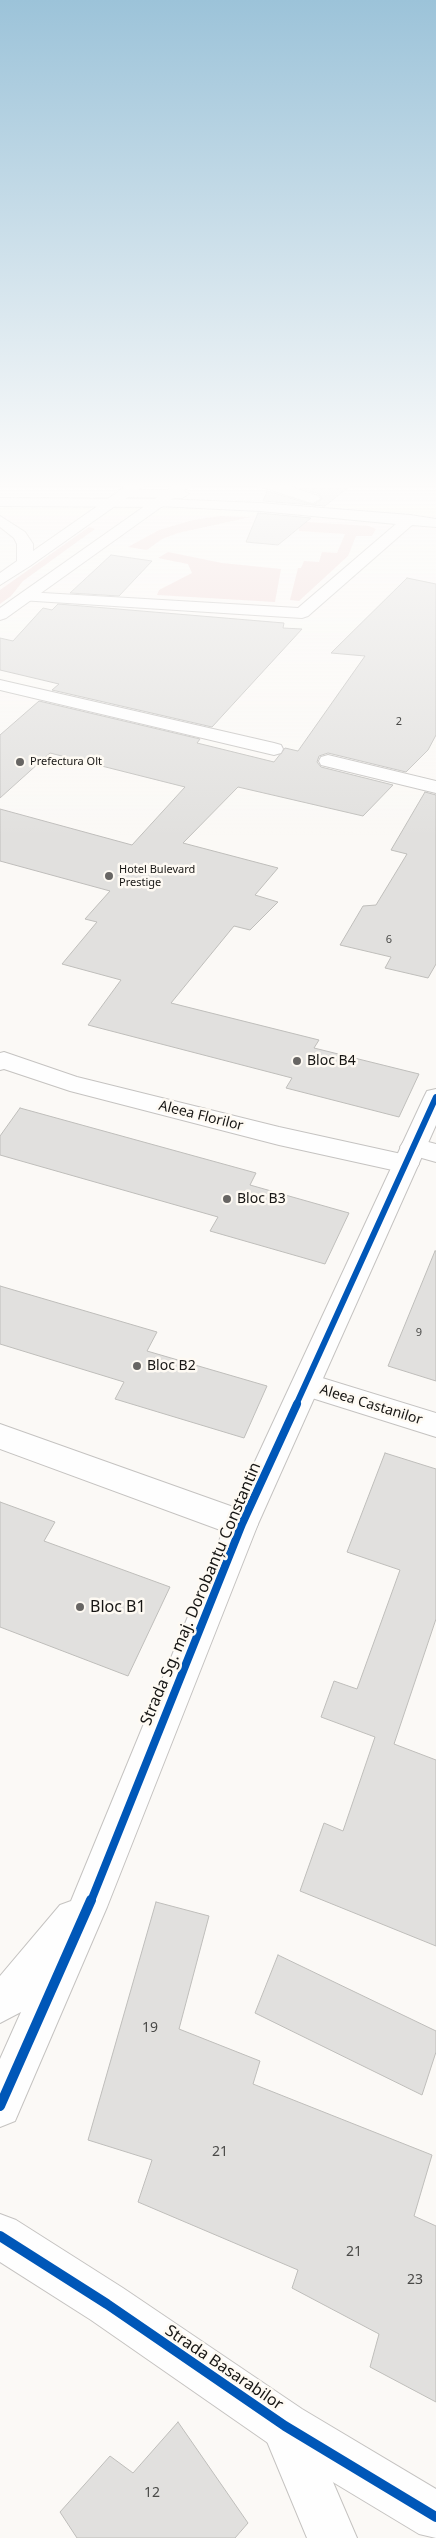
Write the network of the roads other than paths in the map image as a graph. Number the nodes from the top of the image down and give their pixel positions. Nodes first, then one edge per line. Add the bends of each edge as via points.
1 (21, 600) edge
2 (82, 600) edge
3 (318, 600) edge
4 (0, 615) edge
5 (0, 684) edge
6 (274, 749) dead end
7 (328, 761) dead end
8 (436, 787) edge
9 (1, 1057) edge
10 (436, 1097) edge
11 (418, 1155) edge
12 (306, 1386) junction
13 (436, 1425) edge
14 (0, 1436) edge
15 (242, 1524) junction
16 (94, 1894) junction
17 (0, 2003) edge
18 (0, 2106) edge
19 (0, 2236) edge
20 (285, 2426) junction
21 (436, 2517) edge
22 (332, 2538) edge

1 - 4 street
2 - 3 street via 302,614
5 - 6 street
7 - 8 street
9 - 11 street, Aleea Florilor via 70,1083 278,1136
10 - 11 street, Strada Sg. maj. Dorobanțu Constantin
11 - 12 street, Strada Sg. maj. Dorobanțu Constantin
12 - 13 street, Aleea Castanilor
12 - 15 street, Strada Sg. maj. Dorobanțu Constantin
14 - 15 street
15 - 16 street, Strada Sg. maj. Dorobanțu Constantin
16 - 17 street
16 - 18 street, Strada Sg. maj. Dorobanțu Constantin
19 - 20 street, Strada Basarabilor via 107,2304
20 - 21 street, Strada Basarabilor
20 - 22 street

